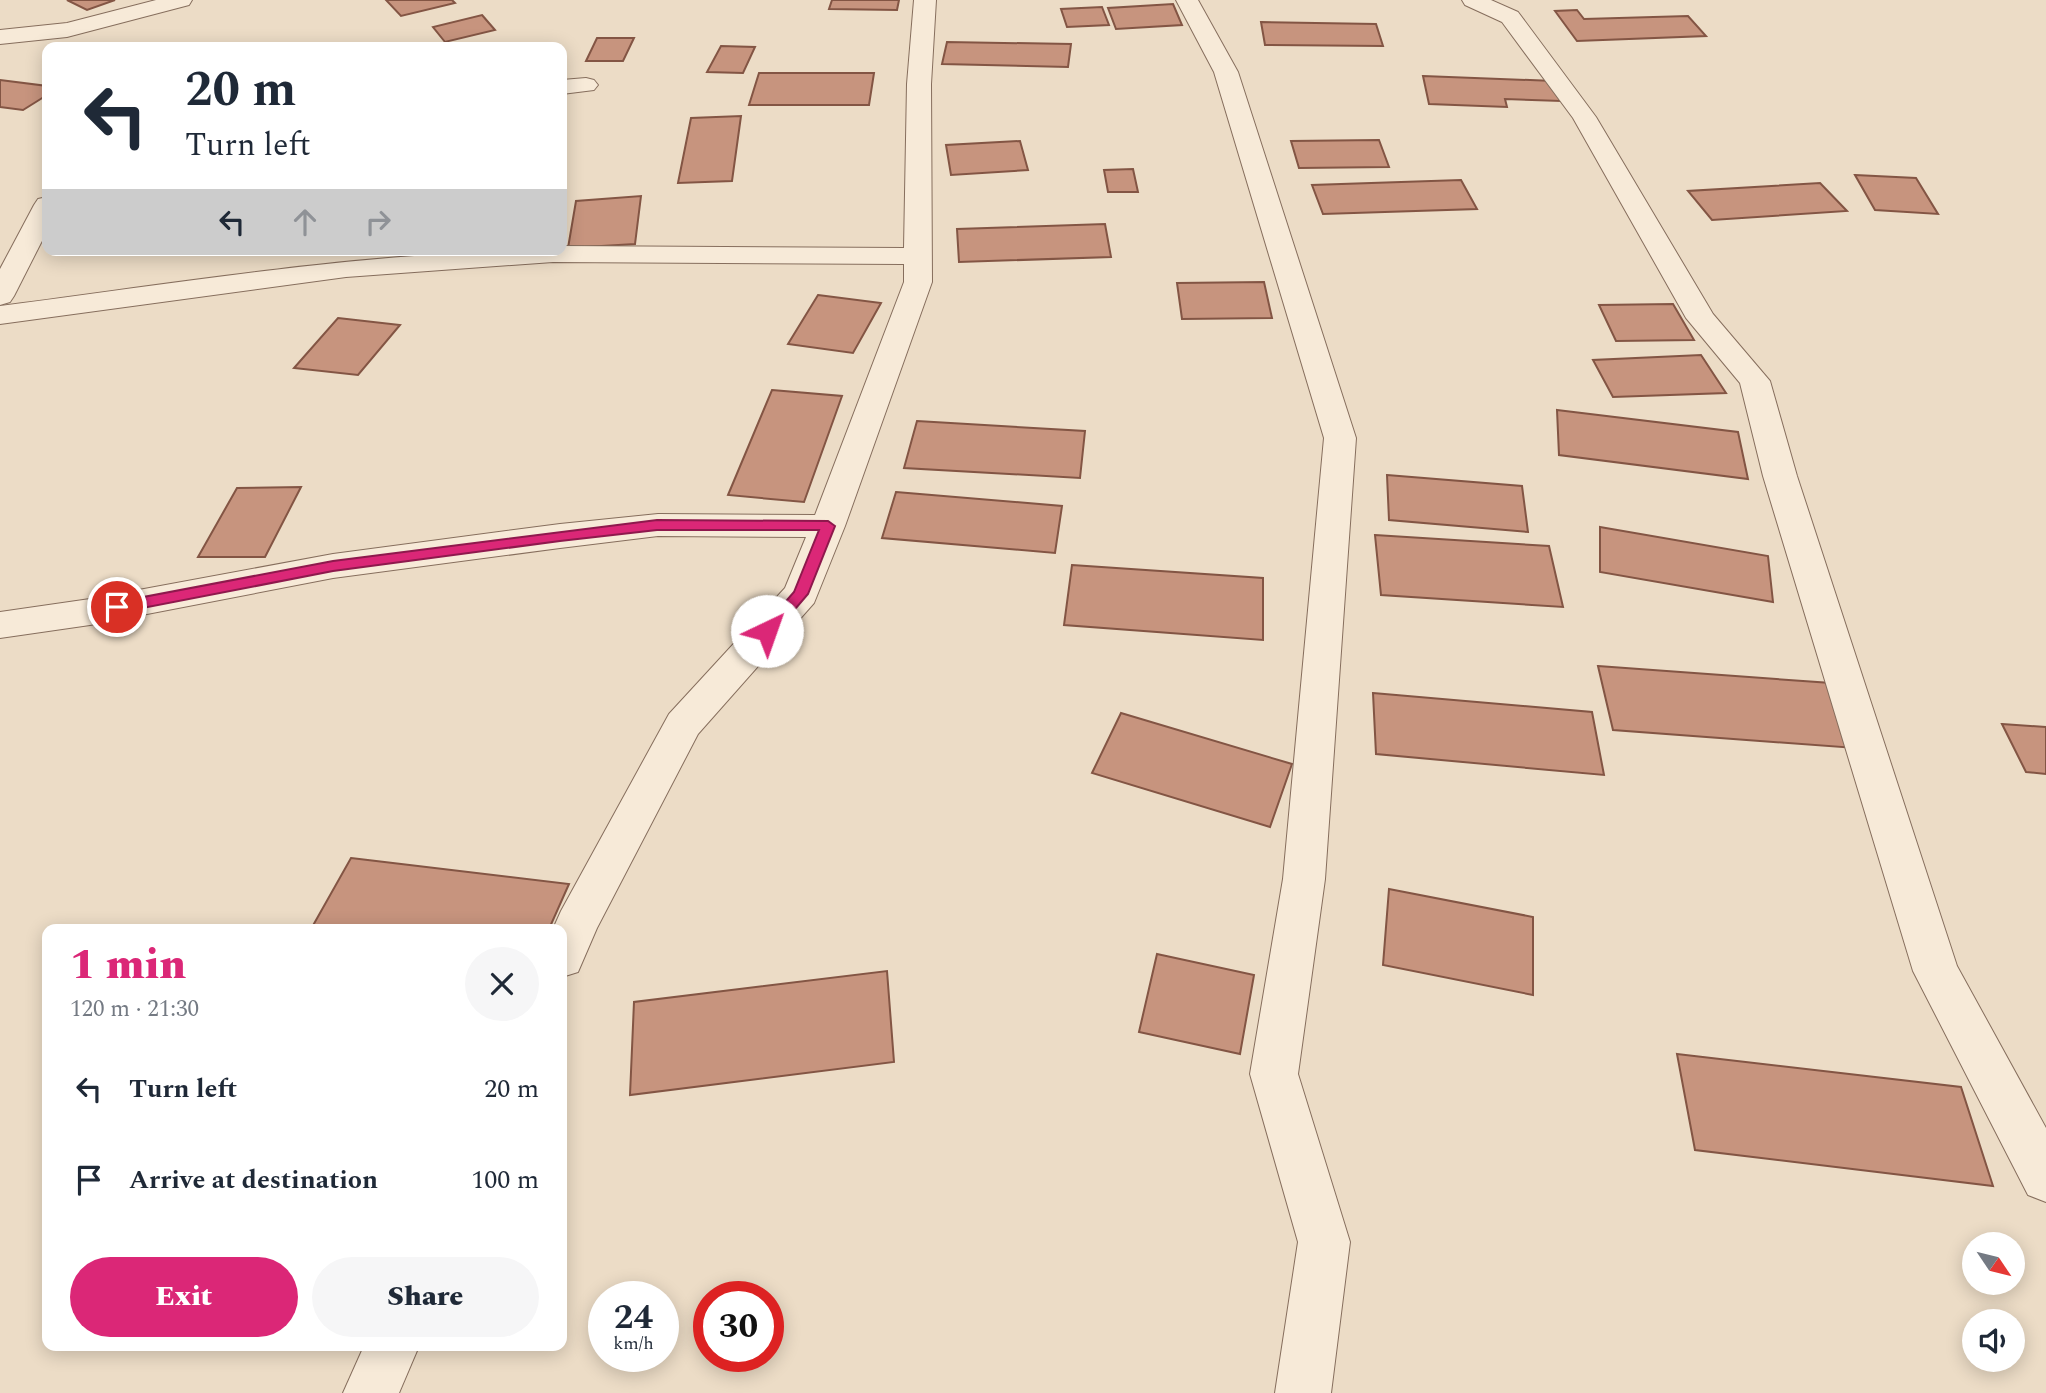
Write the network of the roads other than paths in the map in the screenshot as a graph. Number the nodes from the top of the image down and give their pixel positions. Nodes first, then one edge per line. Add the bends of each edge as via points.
1 (181, 0) edge
2 (925, 0) edge
3 (1186, 0) edge
4 (1473, 0) edge
5 (0, 37) edge
6 (65, 38) edge
7 (586, 85) dead end
8 (567, 87) edge
9 (42, 215) edge
10 (567, 254) edge
11 (525, 256) edge
12 (920, 256) junction
13 (0, 296) edge
14 (0, 315) edge
15 (828, 526) junction
16 (0, 625) edge
17 (567, 947) edge
18 (2046, 1178) edge
19 (390, 1351) edge
20 (372, 1393) edge
21 (1303, 1393) edge

1 - 6 street
2 - 12 street via 919,85
3 - 21 street via 1226,72 1340,438 1304,879 1274,1074 1324,1241
4 - 18 street via 1510,17 1576,106 1701,318 1755,381 1780,476 1936,971
5 - 6 street
7 - 8 street
9 - 13 street
10 - 12 street
11 - 14 street via 346,269
12 - 15 street via 918,282
15 - 16 street via 657,525 560,536 333,566
15 - 17 street via 801,594 683,724
19 - 20 street

